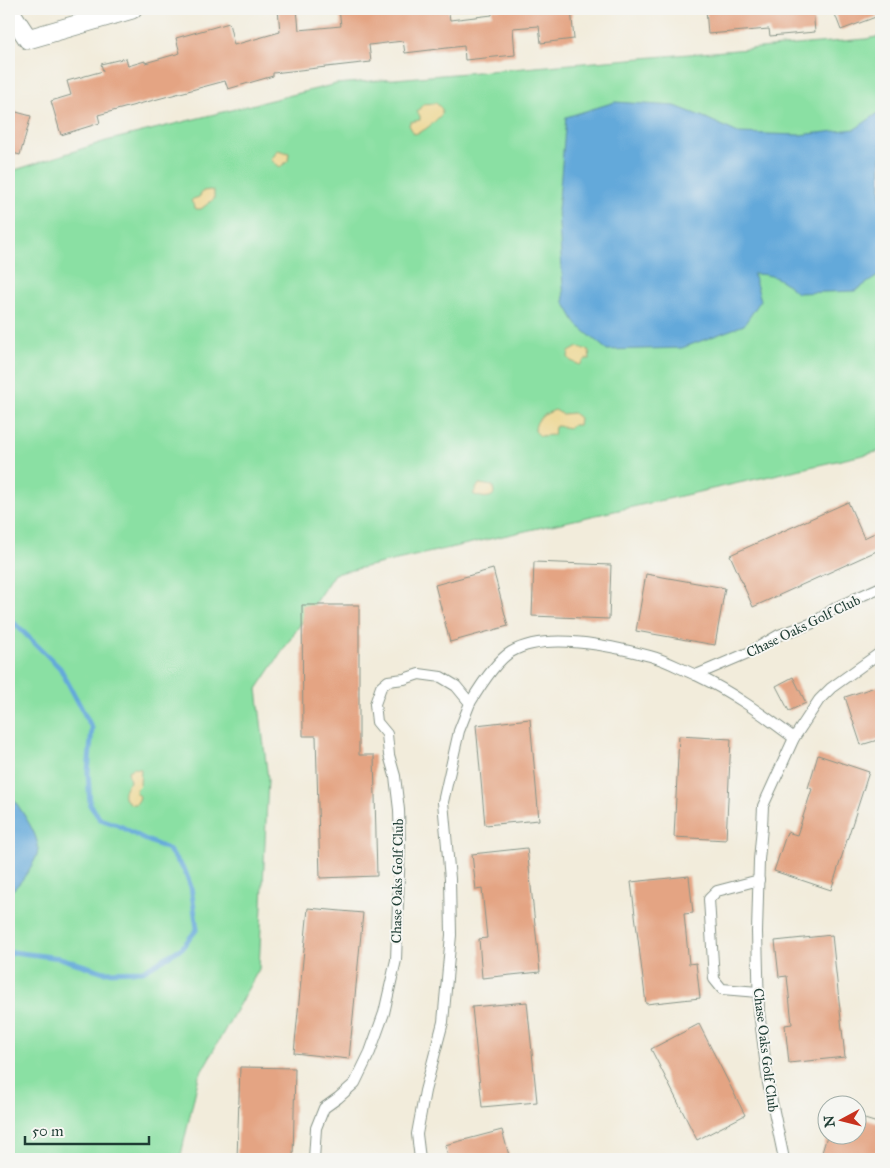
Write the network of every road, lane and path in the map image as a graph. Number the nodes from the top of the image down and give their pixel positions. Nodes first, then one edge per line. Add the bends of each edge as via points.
1 (132, 9) edge
2 (9, 10) edge
3 (881, 588) edge
4 (881, 652) edge
5 (696, 675) junction
6 (470, 703) junction
7 (794, 738) junction
8 (759, 880) junction
9 (758, 992) junction
10 (314, 1159) edge
11 (420, 1159) edge
12 (784, 1159) edge

1 - 2 street via 28,39
3 - 5 lane, Chase Oaks Golf Club
4 - 7 lane, Chase Oaks Golf Club via 831,688 819,700
5 - 6 lane via 652,656 588,643 530,644 510,652 484,679
5 - 7 lane via 744,701
6 - 10 lane, Chase Oaks Golf Club via 456,686 441,677 419,674 388,681 381,687 375,704 377,722 387,734 398,810 396,960 384,1013 370,1052 355,1083 324,1108 316,1128
6 - 11 lane via 459,731 443,802 451,935 443,1022 417,1134
7 - 8 lane, Chase Oaks Golf Club via 763,806
8 - 9 lane, Chase Oaks Golf Club
8 - 9 lane via 717,890 709,899 714,980 722,989
9 - 12 lane, Chase Oaks Golf Club via 768,1084

